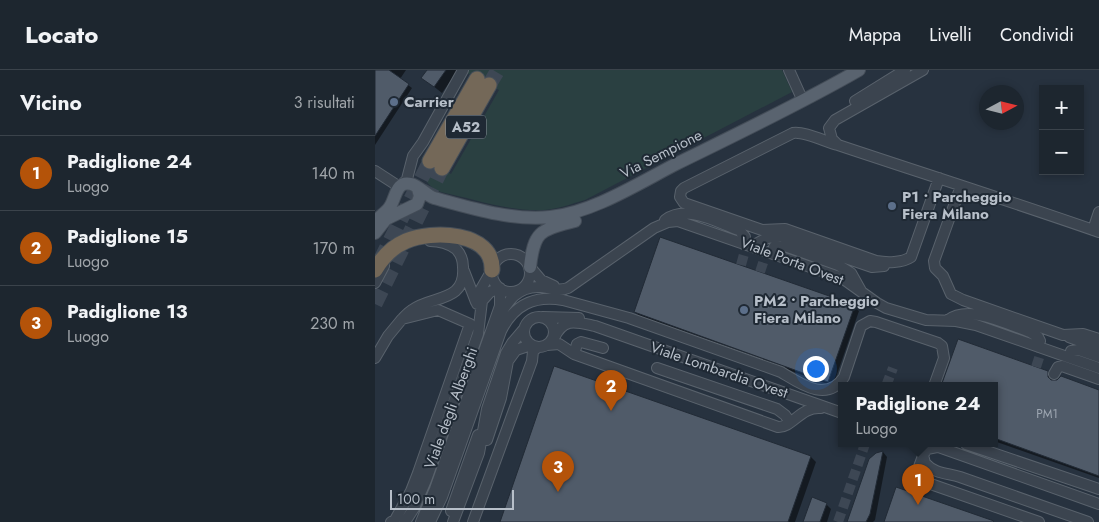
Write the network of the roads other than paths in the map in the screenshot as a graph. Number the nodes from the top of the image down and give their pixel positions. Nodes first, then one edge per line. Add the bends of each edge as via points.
1 (463, 70) edge
2 (789, 70) edge
3 (859, 70) edge
4 (905, 70) edge
5 (923, 70) edge
6 (483, 82) tunnel mouth
7 (803, 101) junction
8 (829, 128) junction
9 (811, 136) junction
10 (838, 145) junction
11 (436, 165) tunnel mouth
12 (375, 171) edge
13 (939, 178) junction
14 (961, 186) junction
15 (404, 187) junction
16 (627, 189) junction
17 (465, 206) junction
18 (412, 207) junction
19 (1099, 212) edge
20 (377, 218) edge
21 (655, 228) junction
22 (1095, 232) edge
23 (375, 233) edge
24 (745, 237) dead end
25 (752, 246) junction
26 (774, 247) dead end
27 (889, 262) junction
28 (529, 267) junction
29 (463, 268) junction
30 (375, 270) edge
31 (492, 270) junction
32 (577, 281) junction
33 (375, 283) edge
34 (500, 288) junction
35 (519, 290) junction
36 (862, 292) junction
37 (477, 304) junction
38 (539, 316) junction
39 (402, 319) junction
40 (480, 320) junction
41 (947, 320) junction
42 (493, 326) junction
43 (595, 326) junction
44 (524, 329) junction
45 (1063, 335) junction
46 (1099, 339) edge
47 (1040, 341) dead end
48 (543, 344) junction
49 (603, 348) dead end
50 (1099, 348) edge
51 (1071, 351) dead end
52 (574, 354) junction
53 (1099, 356) edge
54 (375, 358) edge
55 (657, 368) dead end
56 (1099, 368) edge
57 (1054, 374) dead end
58 (1099, 379) edge
59 (840, 382) edge
60 (935, 382) edge
61 (838, 384) edge
62 (827, 408) junction
63 (487, 409) junction
64 (838, 412) edge
65 (790, 422) junction
66 (930, 447) edge
67 (939, 447) edge
68 (975, 447) edge
69 (479, 453) junction
70 (923, 454) junction
71 (1099, 489) edge
72 (462, 501) junction
73 (1099, 504) edge
74 (423, 520) edge
75 (393, 521) edge
76 (405, 522) edge
77 (447, 522) edge
78 (453, 522) edge
79 (457, 522) edge
80 (473, 522) edge
81 (1039, 522) edge
82 (1088, 522) edge

1 - 15 street via 423,142
2 - 7 street
3 - 7 main road, Via Sempione
4 - 8 street via 835,111
5 - 8 street via 837,118
6 - 11 highway, A52
7 - 16 main road, Via Sempione
8 - 9 street via 822,135
8 - 10 street
9 - 10 street
9 - 27 street via 793,133 685,188 681,191 681,199 684,203 762,230 785,229
10 - 13 street
12 - 15 street
13 - 14 street
13 - 27 street via 911,256 906,260
14 - 22 street
14 - 45 street via 935,262 935,268 943,276 951,294
15 - 17 main road, Via Sempione
15 - 18 main road via 419,192 419,200
15 - 18 main road via 395,198 402,208
15 - 20 main road
16 - 17 main road, Via Sempione via 583,210 548,218 518,217
16 - 28 main road via 593,215 541,233 534,243
17 - 18 main road, Via Sempione via 429,204
18 - 23 main road, Via Sempione via 386,219
19 - 22 street
21 - 24 street via 674,215 689,213 739,230
21 - 25 street, Viale Porta Ovest via 668,222 684,223
21 - 32 street, Viale Porta Ovest
25 - 27 street via 767,238 781,236 872,267 883,267
25 - 36 street, Viale Porta Ovest via 842,278
26 - 36 street via 785,246 838,264 851,273
28 - 31 street via 523,257 512,253 500,257
28 - 32 street, Viale Porta Ovest via 548,284 560,286
28 - 35 street via 529,280
29 - 33 street, Viale degli Alberghi via 459,253 447,244 437,241 419,243 393,257 382,268
29 - 37 street, Viale degli Alberghi
29 - 39 street via 461,283 453,293 412,309
30 - 31 highway via 387,254 404,242 442,235 479,244 489,254
31 - 34 street via 493,280
31 - 37 street via 477,296
32 - 35 street, Viale Porta Ovest via 561,290 537,287
34 - 35 street via 509,292
34 - 40 street, Viale degli Alberghi via 490,292 482,301
34 - 42 street via 500,306
35 - 42 street
36 - 41 street, Viale Porta Ovest via 886,308 926,320
37 - 40 street, Viale degli Alberghi
38 - 43 street, Viale Lombardia Ovest via 572,317
38 - 44 street via 530,320
38 - 48 street via 552,322 555,329
39 - 54 street
39 - 75 street via 438,310 470,326 415,482
40 - 76 street, Viale degli Alberghi via 478,334 426,480
41 - 47 street via 954,315 973,313 1030,332
41 - 56 street, Viale Porta Ovest via 976,325
42 - 74 street
43 - 48 street, Viale Lombardia Ovest via 568,323
43 - 62 street, Viale Lombardia Ovest
44 - 48 street via 525,338
44 - 63 street via 509,348
45 - 46 street via 1083,334
45 - 50 street
48 - 52 street via 559,344
48 - 69 street via 516,350 508,361 501,398 487,440
48 - 80 street via 533,351
49 - 52 street via 581,342
51 - 53 street
52 - 65 street via 777,427
55 - 65 street via 777,409
57 - 58 street via 1057,367 1062,366
59 - 60 street via 861,326 870,321 942,346 944,358
61 - 74 street via 825,391 629,318 563,300 538,300 518,308 501,331 442,497
62 - 64 street, Viale Lombardia Ovest
62 - 65 street via 808,410
63 - 69 street
63 - 77 street
66 - 70 street
67 - 73 street
68 - 71 street
69 - 72 street
70 - 81 street via 918,472 922,481
70 - 82 street via 931,469
72 - 78 street
72 - 79 street

